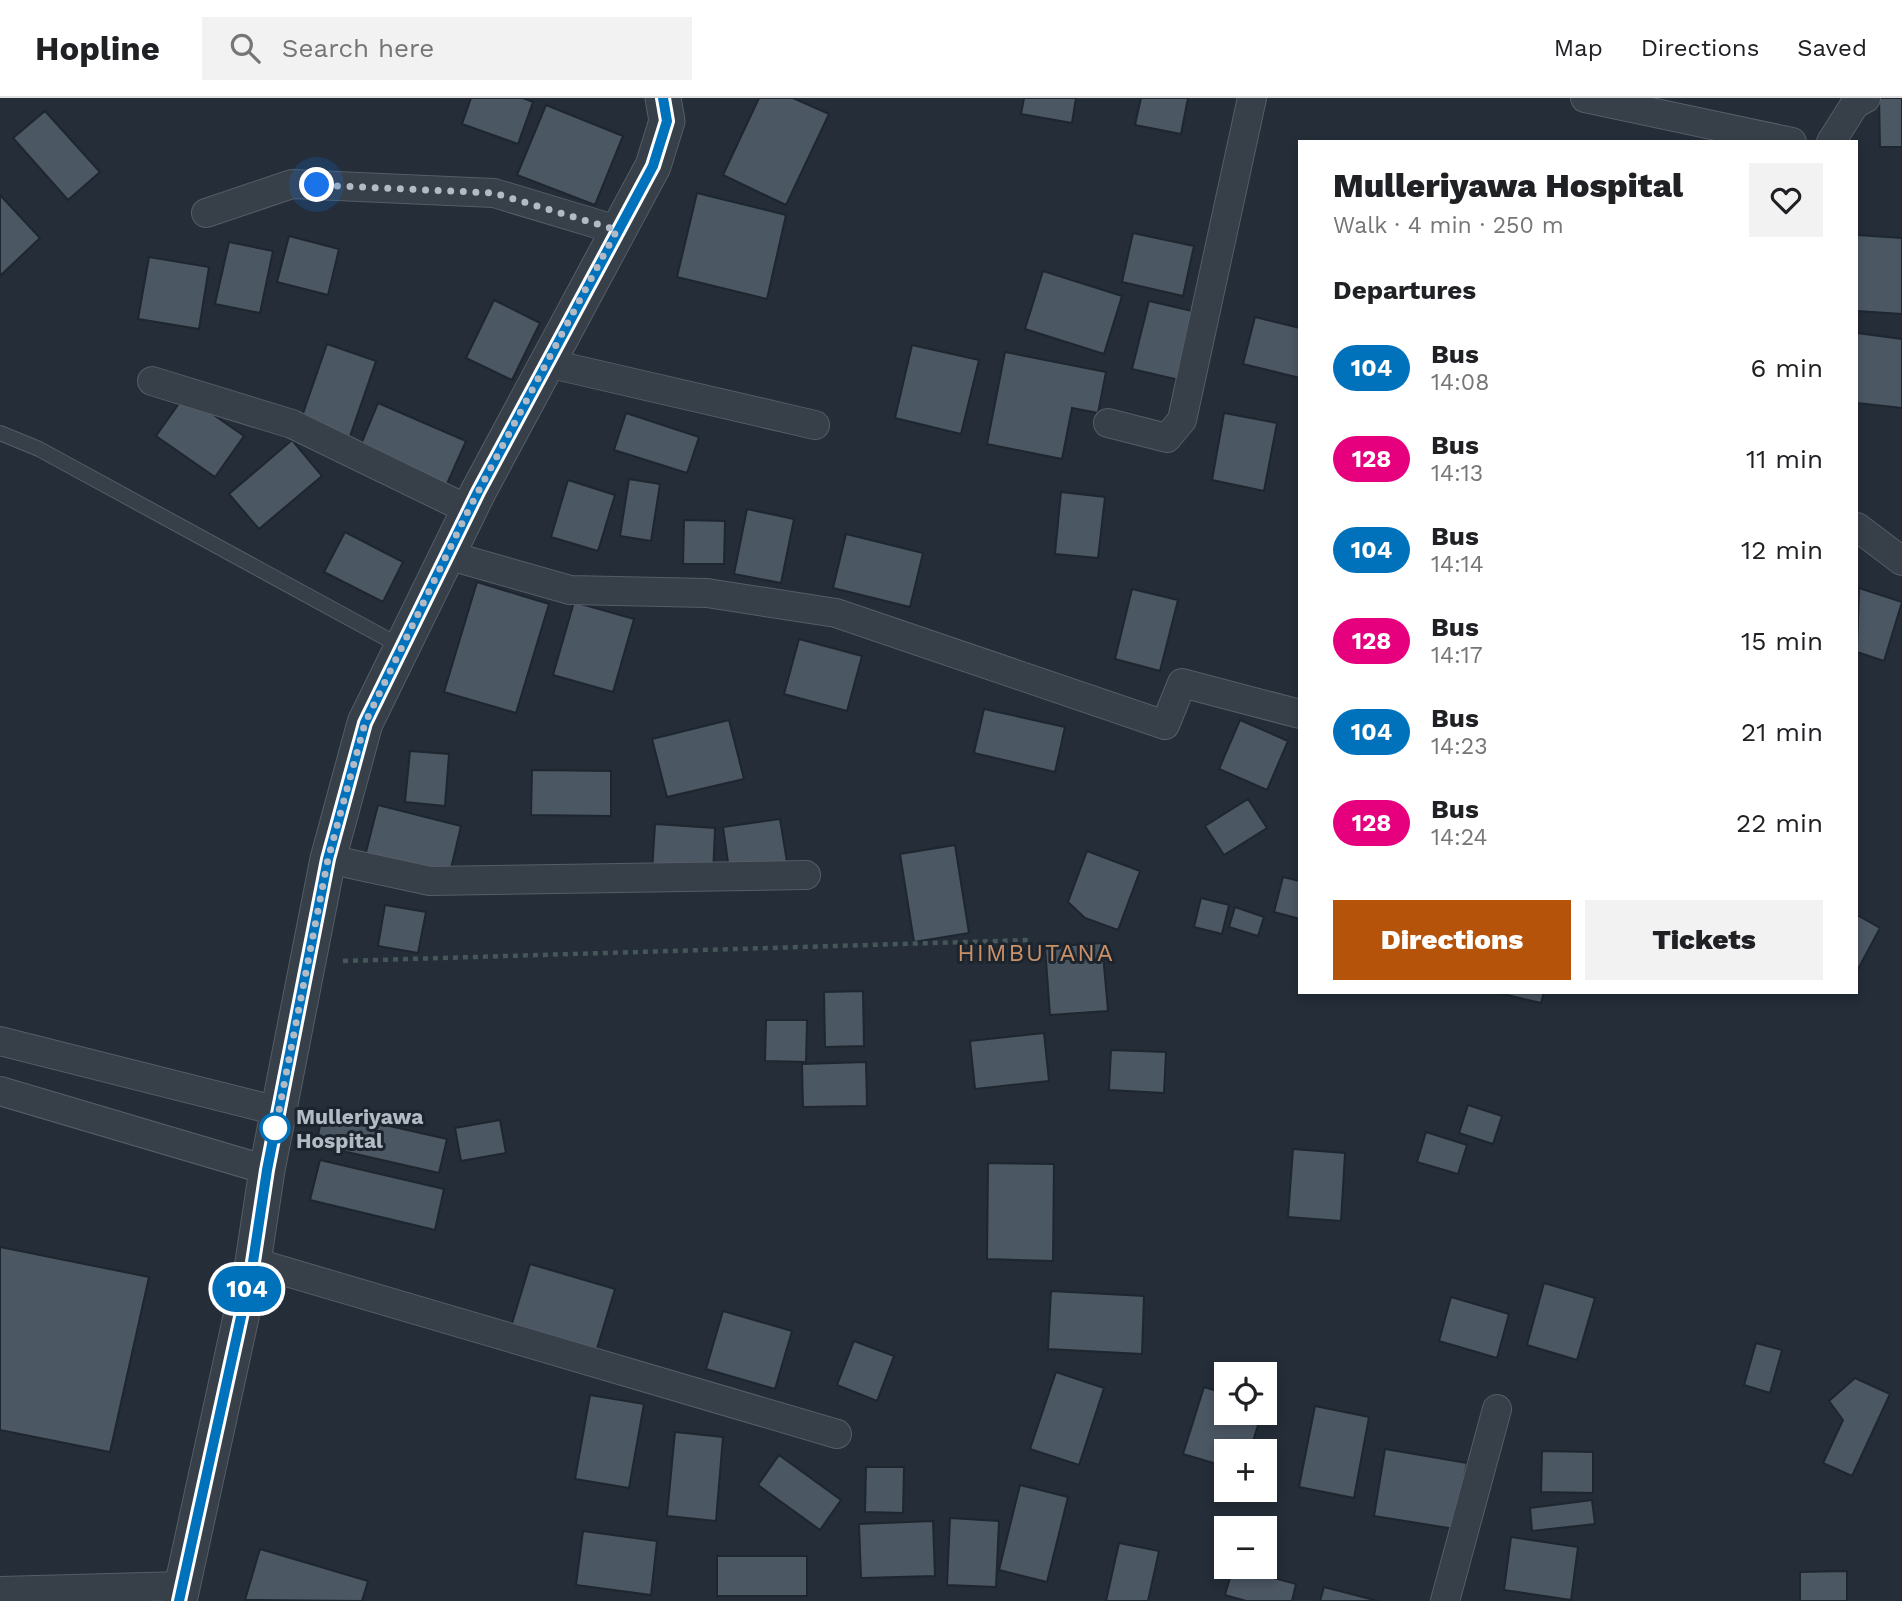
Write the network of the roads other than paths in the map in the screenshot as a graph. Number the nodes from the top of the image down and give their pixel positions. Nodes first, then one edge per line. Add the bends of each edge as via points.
1 (663, 98) edge
2 (1252, 98) edge
3 (1586, 98) edge
4 (1866, 98) edge
5 (1783, 140) edge
6 (1832, 140) edge
7 (206, 213) dead end
8 (617, 230) junction
9 (547, 363) junction
10 (152, 381) dead end
11 (1108, 423) dead end
12 (815, 425) dead end
13 (0, 433) edge
14 (469, 509) junction
15 (1858, 528) edge
16 (447, 555) junction
17 (1902, 561) edge
18 (402, 646) junction
19 (1298, 713) edge
20 (328, 859) junction
21 (806, 875) dead end
22 (0, 1041) edge
23 (0, 1091) edge
24 (278, 1111) junction
25 (267, 1170) junction
26 (253, 1262) junction
27 (1497, 1409) dead end
28 (837, 1434) dead end
29 (0, 1591) edge
30 (180, 1593) edge
31 (1445, 1601) edge

1 - 8 street via 667,121 653,166
2 - 11 street via 1182,420 1167,438
3 - 5 street
4 - 6 street via 1855,104
7 - 8 street via 292,184 494,193
8 - 9 street
9 - 12 street
9 - 14 street
10 - 14 street via 292,424
13 - 18 lane via 39,449
14 - 16 street
15 - 17 street
16 - 18 street
16 - 19 street via 570,590 708,593 836,613 1165,724 1182,683
18 - 20 street via 365,723
20 - 21 street via 430,881
20 - 24 street
22 - 24 street
23 - 25 street
24 - 25 street
25 - 26 street
26 - 28 street
26 - 30 street
27 - 31 street
29 - 30 street

